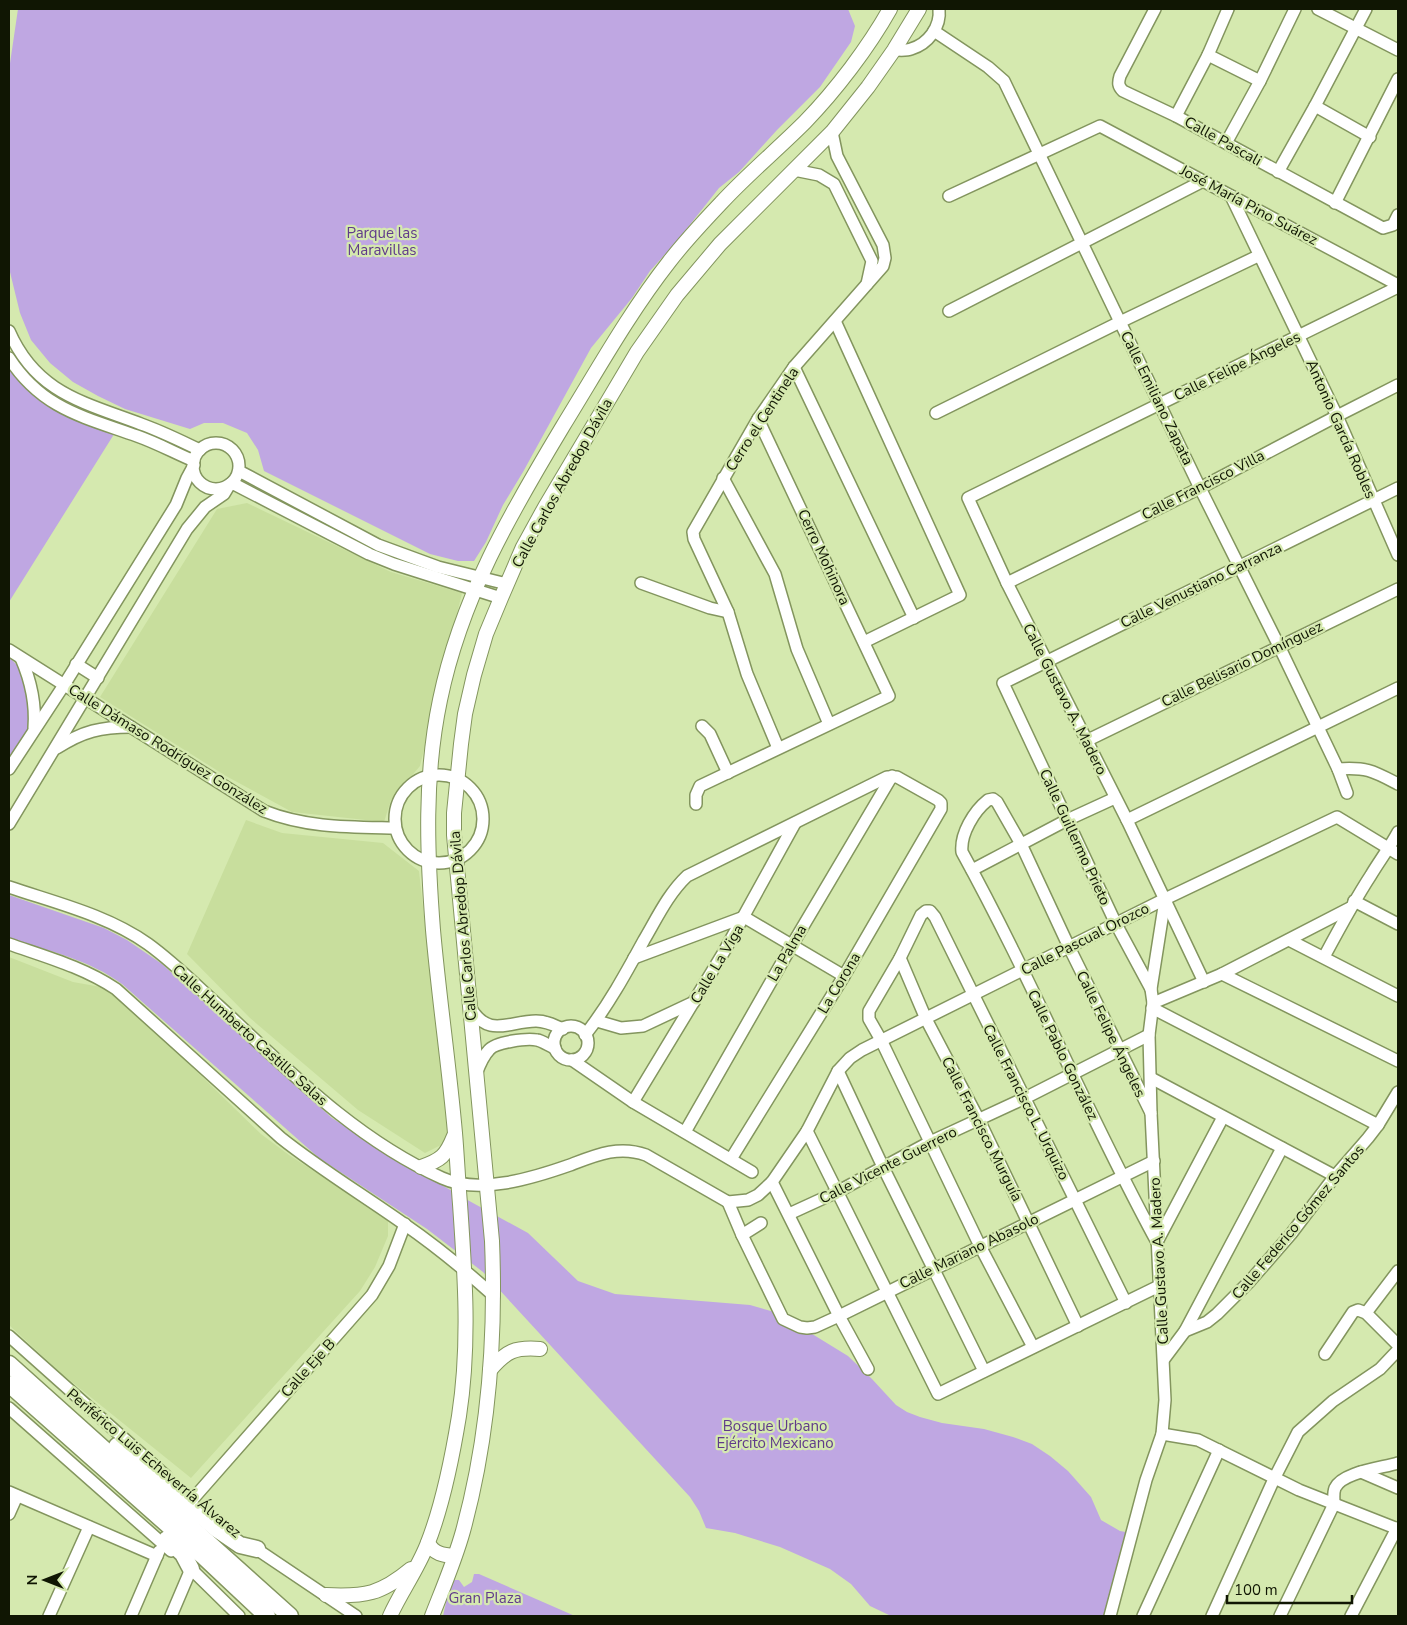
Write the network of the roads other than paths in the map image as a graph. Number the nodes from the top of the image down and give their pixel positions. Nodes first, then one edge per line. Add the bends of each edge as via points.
1 (890, 9) edge
2 (919, 9) edge
3 (939, 9) edge
4 (1155, 9) edge
5 (1228, 9) edge
6 (1295, 9) edge
7 (1318, 9) edge
8 (1366, 9) edge
9 (1356, 28) junction
10 (934, 31) junction
11 (894, 50) junction
12 (1398, 50) edge
13 (1208, 55) junction
14 (1398, 80) edge
15 (1260, 81) junction
16 (1315, 106) junction
17 (1176, 116) junction
18 (832, 132) junction
19 (1370, 137) junction
20 (1226, 143) junction
21 (1039, 154) junction
22 (841, 164) junction
23 (794, 170) junction
24 (1278, 172) junction
25 (824, 178) junction
26 (1203, 181) junction
27 (949, 196) dead end
28 (1231, 196) junction
29 (1335, 203) junction
30 (863, 206) junction
31 (849, 214) junction
32 (1398, 215) edge
33 (1082, 242) junction
34 (1258, 256) junction
35 (866, 286) junction
36 (1398, 286) edge
37 (949, 311) dead end
38 (835, 322) junction
39 (1120, 322) junction
40 (9, 331) edge
41 (1298, 336) junction
42 (9, 358) edge
43 (794, 367) junction
44 (1398, 385) edge
45 (1160, 404) junction
46 (936, 413) dead end
47 (1337, 416) junction
48 (758, 419) junction
49 (200, 450) junction
50 (194, 463) junction
51 (239, 471) junction
52 (723, 478) junction
53 (231, 484) junction
54 (1200, 488) junction
55 (1398, 488) edge
56 (968, 498) joint
57 (1374, 501) junction
58 (1398, 555) edge
59 (1239, 566) junction
60 (477, 583) junction
61 (641, 583) dead end
62 (1007, 583) junction
63 (507, 584) junction
64 (1398, 588) edge
65 (501, 598) junction
66 (728, 612) junction
67 (914, 618) junction
68 (864, 642) junction
69 (1279, 646) junction
70 (9, 650) edge
71 (21, 658) junction
72 (1046, 661) junction
73 (76, 664) junction
74 (98, 678) junction
75 (1004, 683) joint
76 (64, 685) junction
77 (1398, 688) edge
78 (85, 697) junction
79 (829, 724) junction
80 (702, 726) dead end
81 (1317, 726) junction
82 (131, 727) junction
83 (33, 731) junction
84 (1086, 741) junction
85 (778, 748) junction
86 (56, 749) junction
87 (9, 769) edge
88 (1338, 769) junction
89 (728, 772) junction
90 (430, 776) junction
91 (892, 776) junction
92 (457, 779) junction
93 (1398, 784) edge
94 (1348, 793) dead end
95 (1115, 798) junction
96 (988, 800) joint
97 (696, 804) dead end
98 (1067, 820) junction
99 (1127, 820) junction
100 (795, 823) junction
101 (9, 824) edge
102 (395, 828) junction
103 (1398, 832) edge
104 (1021, 844) junction
105 (1393, 852) edge
106 (455, 861) junction
107 (428, 863) junction
108 (972, 870) junction
109 (9, 887) edge
110 (1165, 899) junction
111 (1352, 905) junction
112 (744, 917) junction
113 (1116, 924) junction
114 (1398, 924) edge
115 (1289, 940) junction
116 (9, 944) edge
117 (792, 945) junction
118 (1069, 947) junction
119 (1324, 956) junction
120 (634, 958) junction
121 (900, 958) junction
122 (1022, 971) junction
123 (1222, 974) junction
124 (844, 976) junction
125 (1204, 982) junction
126 (1151, 989) junction
127 (973, 995) junction
128 (1398, 996) edge
129 (694, 1002) junction
130 (1152, 1005) junction
131 (469, 1006) junction
132 (926, 1019) junction
133 (596, 1021) junction
134 (500, 1026) junction
135 (563, 1029) junction
136 (585, 1035) junction
137 (1149, 1035) junction
138 (881, 1040) junction
139 (502, 1044) junction
140 (555, 1048) junction
141 (1119, 1051) junction
142 (572, 1060) junction
143 (1398, 1061) edge
144 (838, 1071) junction
145 (1072, 1073) junction
146 (476, 1074) junction
147 (1151, 1078) junction
148 (1398, 1092) edge
149 (1025, 1098) junction
150 (633, 1102) junction
151 (1151, 1113) junction
152 (1223, 1117) junction
153 (979, 1120) junction
154 (1378, 1125) junction
155 (807, 1131) junction
156 (685, 1132) junction
157 (455, 1134) junction
158 (930, 1142) junction
159 (1282, 1148) junction
160 (731, 1159) junction
161 (1154, 1160) junction
162 (421, 1167) junction
163 (883, 1167) junction
164 (752, 1172) dead end
165 (1335, 1176) junction
166 (1122, 1177) junction
167 (772, 1182) junction
168 (458, 1184) junction
169 (488, 1185) junction
170 (837, 1192) junction
171 (1075, 1199) junction
172 (728, 1202) junction
173 (789, 1214) junction
174 (1029, 1222) junction
175 (761, 1223) dead end
176 (405, 1224) junction
177 (742, 1235) junction
178 (1157, 1242) junction
179 (980, 1246) junction
180 (933, 1269) junction
181 (465, 1270) junction
182 (1398, 1271) edge
183 (1158, 1286) junction
184 (888, 1291) junction
185 (494, 1296) junction
186 (1126, 1303) junction
187 (1366, 1313) junction
188 (839, 1316) junction
189 (1078, 1326) junction
190 (1185, 1331) junction
191 (9, 1336) edge
192 (1398, 1345) edge
193 (1034, 1347) junction
194 (540, 1348) dead end
195 (1398, 1350) edge
196 (1325, 1354) dead end
197 (1164, 1359) junction
198 (9, 1364) edge
199 (868, 1369) dead end
200 (490, 1370) junction
201 (984, 1371) junction
202 (9, 1384) edge
203 (30, 1404) junction
204 (9, 1408) edge
205 (73, 1422) junction
206 (1162, 1434) junction
207 (87, 1445) junction
208 (1219, 1450) junction
209 (1398, 1463) edge
210 (1360, 1472) junction
211 (1274, 1479) junction
212 (1398, 1488) edge
213 (13, 1494) edge
214 (192, 1500) junction
215 (1334, 1504) junction
216 (9, 1514) edge
217 (89, 1527) junction
218 (1398, 1529) edge
219 (163, 1544) junction
220 (428, 1544) junction
221 (257, 1549) junction
222 (157, 1556) junction
223 (454, 1556) junction
224 (420, 1563) junction
225 (191, 1569) junction
226 (332, 1599) junction
227 (438, 1599) junction
228 (49, 1616) edge
229 (131, 1616) edge
230 (171, 1616) edge
231 (239, 1616) edge
232 (267, 1616) edge
233 (290, 1616) edge
234 (344, 1616) edge
235 (356, 1616) edge
236 (390, 1616) edge
237 (432, 1616) edge
238 (437, 1616) edge
239 (1110, 1616) edge
240 (1143, 1616) edge
241 (1212, 1616) edge
242 (1280, 1616) edge
243 (1351, 1616) edge

1 - 60 main road, Calle Carlos Abredop Dávila via 841,80 807,119 724,200 670,261 610,347 527,486
2 - 11 main road, Calle Carlos Abredop Dávila
3 - 10 street via 940,16
4 - 17 street, Calle Pascali via 1118,82 1123,90
5 - 13 street
6 - 15 street
7 - 9 street
8 - 9 street
9 - 12 street
9 - 16 street
10 - 11 street via 924,43 910,50
10 - 21 street, Calle Emiliano Zapata via 988,67 1004,82
11 - 18 main road, Calle Carlos Abredop Dávila
13 - 15 street
13 - 17 street
14 - 19 street
15 - 20 street
16 - 19 street
16 - 24 street
17 - 20 street, Calle Pascali
18 - 22 street
18 - 23 main road, Calle Carlos Abredop Dávila
19 - 29 street
20 - 24 street, Calle Pascali
21 - 26 street, José María Pino Suárez via 1100,126
21 - 27 street
21 - 33 street, Calle Emiliano Zapata
22 - 25 street
22 - 30 street
23 - 25 street
23 - 63 main road, Calle Carlos Abredop Dávila via 720,244 677,294 637,352 545,507
24 - 29 street, Calle Pascali
25 - 31 street via 834,184
26 - 28 street, José María Pino Suárez
26 - 33 street
28 - 34 street, Antonio García Robles
28 - 36 street, José María Pino Suárez
29 - 32 street, Calle Pascali via 1383,228 1393,225
30 - 31 street
30 - 35 street, Cerro el Centinela via 883,245 885,258 883,266
31 - 35 street via 872,261
33 - 37 street
33 - 39 street, Calle Emiliano Zapata
34 - 39 street
34 - 41 street, Antonio García Robles
35 - 38 street, Cerro el Centinela
36 - 41 street, Calle Felipe Ángeles
38 - 43 street, Cerro el Centinela
38 - 67 street via 960,595
39 - 45 street, Calle Emiliano Zapata
39 - 46 street
40 - 49 street via 37,373 67,396
41 - 45 street, Calle Felipe Ángeles
41 - 47 street, Antonio García Robles
42 - 50 street via 32,387 53,403
43 - 48 street, Cerro el Centinela
43 - 67 street
44 - 47 street, Calle Francisco Villa
45 - 54 street, Calle Emiliano Zapata
45 - 56 street, Calle Felipe Ángeles
47 - 54 street, Calle Francisco Villa
47 - 57 street, Antonio García Robles
48 - 52 street, Cerro el Centinela
48 - 68 street, Cerro Mohinora
49 - 50 street
49 - 51 street via 213,443 226,445 238,458
50 - 53 street via 198,478 209,487 216,489
50 - 73 street via 176,505
51 - 53 street
51 - 60 street via 378,545
52 - 66 street, Cerro el Centinela via 693,532
52 - 79 street via 775,574 797,649
53 - 60 street via 369,554 394,564
53 - 74 street via 224,494 205,507 187,529
54 - 59 street, Calle Emiliano Zapata
54 - 62 street, Calle Francisco Villa
55 - 57 street, Calle Venustiano Carranza
56 - 62 street, Calle Gustavo A. Madero
57 - 58 street, Antonio García Robles
57 - 59 street, Calle Venustiano Carranza
59 - 69 street, Calle Emiliano Zapata
59 - 72 street, Calle Venustiano Carranza
60 - 63 street
60 - 65 street
60 - 90 main road, Calle Carlos Abredop Dávila via 440,698
61 - 66 street
62 - 72 street, Calle Gustavo A. Madero
63 - 65 main road, Calle Carlos Abredop Dávila
64 - 69 street, Calle Belisario Domínguez
65 - 92 main road, Calle Carlos Abredop Dávila via 474,675 465,714
66 - 85 street via 747,674
67 - 68 street
68 - 79 street, Cerro Mohinora via 889,696
69 - 81 street, Calle Emiliano Zapata
69 - 84 street, Calle Belisario Domínguez
70 - 71 street, Calle Dámaso Rodríguez González
71 - 76 street, Calle Dámaso Rodríguez González
71 - 83 street via 35,701
72 - 75 street, Calle Venustiano Carranza
72 - 84 street, Calle Gustavo A. Madero
73 - 74 street
73 - 76 street
74 - 78 street
75 - 98 street, Calle Guillermo Prieto
76 - 78 street, Calle Dámaso Rodríguez González
76 - 83 street
77 - 81 street
78 - 82 street, Calle Dámaso Rodríguez González
78 - 86 street
79 - 85 street
80 - 89 street via 710,734
81 - 88 street, Calle Emiliano Zapata
81 - 99 street
82 - 86 street via 90,731
82 - 102 street, Calle Dámaso Rodríguez González via 264,811 330,827
83 - 87 street
84 - 95 street, Calle Gustavo A. Madero
85 - 89 street
86 - 101 street
88 - 93 street via 1362,768
88 - 94 street, Calle Emiliano Zapata
89 - 97 street via 700,786
90 - 92 street
90 - 102 street via 409,786 402,795 394,816
90 - 107 main road, Calle Carlos Abredop Dávila
91 - 100 street
91 - 117 street, La Palma
91 - 124 street, La Corona via 938,800 941,809
92 - 106 main road, Calle Carlos Abredop Dávila
92 - 106 street via 466,784 479,800 483,820 475,845
95 - 98 street
95 - 99 street, Calle Gustavo A. Madero
96 - 104 street, Calle Felipe Ángeles via 997,802
96 - 108 street, Calle Pablo González via 974,815 963,839 962,852
98 - 104 street
98 - 113 street, Calle Guillermo Prieto
99 - 110 street, Calle Gustavo A. Madero
100 - 112 street, Calle La Viga
100 - 120 street via 686,876 664,904
102 - 107 street via 410,854
103 - 105 street
104 - 108 street
104 - 118 street, Calle Felipe Ángeles
105 - 110 street, Calle Pascual Orozco via 1337,817
105 - 111 street via 1372,872
106 - 107 street
106 - 131 main road, Calle Carlos Abredop Dávila
107 - 157 main road, Calle Carlos Abredop Dávila
108 - 122 street, Calle Pablo González
109 - 162 street, Calle Humberto Castillo Salas via 92,915 148,944 344,1119
110 - 113 street, Calle Pascual Orozco
110 - 125 street, Calle Gustavo A. Madero
110 - 126 street, Calle Gustavo A. Madero
111 - 114 street
111 - 115 street
111 - 119 street
112 - 117 street
112 - 120 street
112 - 129 street, Calle La Viga
113 - 118 street, Calle Pascual Orozco
113 - 126 street, Calle Guillermo Prieto
115 - 119 street
115 - 123 street
116 - 176 street via 82,970 116,989 281,1138
117 - 124 street
117 - 156 street, La Palma
118 - 122 street, Calle Pascual Orozco
118 - 141 street, Calle Felipe Ángeles
119 - 128 street
120 - 133 street
121 - 127 street, Calle Francisco L. Urquizo via 921,915 926,911 932,913
121 - 132 street, Calle Francisco Murguía
121 - 138 street via 869,1011 869,1019
122 - 127 street, Calle Pascual Orozco
122 - 145 street, Calle Pablo González
123 - 125 street
123 - 143 street
124 - 160 street, La Corona
125 - 130 street
126 - 130 street, Calle Gustavo A. Madero
127 - 132 street, Calle Pascual Orozco
127 - 149 street, Calle Francisco L. Urquizo
129 - 133 street via 643,1026 621,1028
129 - 150 street, Calle La Viga
130 - 137 street, Calle Gustavo A. Madero
130 - 154 street
131 - 134 street via 481,1022
131 - 146 main road, Calle Carlos Abredop Dávila
132 - 138 street, Calle Pascual Orozco
132 - 153 street, Calle Francisco Murguía
133 - 136 street
134 - 135 street via 534,1021
134 - 139 street
135 - 136 street via 575,1027
135 - 140 street via 555,1038
136 - 142 street via 587,1047 584,1053
137 - 141 street, Calle Vicente Guerrero
137 - 147 street, Calle Gustavo A. Madero
138 - 144 street, Calle Pascual Orozco via 850,1058
138 - 158 street
139 - 140 street via 539,1040
139 - 146 street via 488,1050
140 - 142 street via 560,1057
141 - 145 street, Calle Vicente Guerrero
141 - 151 street, Calle Felipe Ángeles
142 - 150 street
144 - 155 street
144 - 163 street
145 - 149 street, Calle Vicente Guerrero
145 - 166 street, Calle Pablo González
146 - 169 main road, Calle Carlos Abredop Dávila
147 - 151 street, Calle Gustavo A. Madero
147 - 152 street
148 - 154 street, Calle Federico Gómez Santos
149 - 153 street, Calle Vicente Guerrero
149 - 171 street, Calle Francisco L. Urquizo
150 - 156 street
151 - 161 street, Calle Gustavo A. Madero
152 - 159 street
152 - 178 street
153 - 158 street, Calle Vicente Guerrero
153 - 174 street, Calle Francisco Murguía
154 - 165 street, Calle Federico Gómez Santos
155 - 167 street
155 - 170 street
156 - 160 street
157 - 162 main road via 443,1156
157 - 168 main road, Calle Carlos Abredop Dávila
158 - 163 street, Calle Vicente Guerrero
158 - 179 street
159 - 165 street
159 - 190 street
160 - 164 street
161 - 166 street, Calle Mariano Abasolo
161 - 178 street, Calle Gustavo A. Madero
162 - 168 street, Calle Humberto Castillo Salas
163 - 170 street, Calle Vicente Guerrero
163 - 180 street
165 - 190 street, Calle Federico Gómez Santos via 1291,1234 1232,1300 1207,1322
166 - 171 street, Calle Mariano Abasolo
166 - 178 street, Calle Pablo González
167 - 172 street via 748,1200
167 - 173 street
168 - 169 street, Calle Humberto Castillo Salas
168 - 181 main road, Calle Carlos Abredop Dávila
169 - 172 street, Calle Humberto Castillo Salas via 538,1175 595,1155 624,1150 646,1155
169 - 185 main road, Calle Carlos Abredop Dávila
170 - 173 street, Calle Vicente Guerrero
170 - 184 street
171 - 174 street, Calle Mariano Abasolo
171 - 186 street, Calle Francisco L. Urquizo
172 - 177 street
173 - 188 street
174 - 179 street, Calle Mariano Abasolo
174 - 189 street, Calle Francisco Murguía
175 - 177 street
176 - 181 street
176 - 214 street, Calle Eje B via 389,1266 372,1295
177 - 188 street, Calle Mariano Abasolo via 783,1320 808,1328
178 - 183 street, Calle Gustavo A. Madero
179 - 180 street, Calle Mariano Abasolo
179 - 193 street
180 - 184 street, Calle Mariano Abasolo
180 - 201 street
181 - 185 street
181 - 220 main road, Calle Carlos Abredop Dávila via 466,1337 459,1415 448,1474
182 - 187 street
183 - 186 street
183 - 197 street, Calle Gustavo A. Madero
184 - 188 street, Calle Mariano Abasolo
184 - 201 street via 938,1394
185 - 200 main road, Calle Carlos Abredop Dávila
186 - 189 street
187 - 192 street
187 - 196 street via 1354,1312
188 - 199 street
189 - 193 street
190 - 197 street, Calle Federico Gómez Santos
191 - 214 street, Periférico Luis Echeverría Álvarez
193 - 201 street
194 - 200 main road via 508,1352
195 - 211 street via 1380,1369 1333,1401 1298,1432
197 - 206 street, Calle Gustavo A. Madero
198 - 205 highway, Periférico Luis Echeverría Álvarez
200 - 223 main road, Calle Carlos Abredop Dávila via 482,1447 471,1501
202 - 203 highway, Periférico Luis Echeverría Álvarez
203 - 207 highway, Periférico Luis Echeverría Álvarez
203 - 225 highway via 39,1424 179,1550
204 - 219 street
205 - 207 highway, Periférico Luis Echeverría Álvarez
205 - 221 highway via 89,1424 218,1530 240,1545
206 - 208 street via 1189,1437
206 - 239 street, Calle Gustavo A. Madero via 1146,1480
207 - 232 highway, Periférico Luis Echeverría Álvarez
207 - 233 highway, Periférico Luis Echeverría Álvarez
208 - 211 street
208 - 240 street
209 - 210 street
210 - 212 street
210 - 215 street via 1337,1484
211 - 215 street
211 - 241 street
213 - 216 street
213 - 217 street
214 - 221 street, Periférico Luis Echeverría Álvarez
215 - 218 street
215 - 242 street
217 - 222 street
217 - 228 street
218 - 243 street
219 - 222 street
219 - 225 street
220 - 223 main road via 437,1553
220 - 224 main road, Calle Carlos Abredop Dávila
221 - 226 street, Periférico Luis Echeverría Álvarez
222 - 229 street
223 - 227 main road, Calle Carlos Abredop Dávila
224 - 226 main road via 383,1589
224 - 236 main road, Calle Carlos Abredop Dávila
225 - 230 street
225 - 231 street
226 - 234 street
226 - 235 street, Periférico Luis Echeverría Álvarez
227 - 237 main road, Calle Carlos Abredop Dávila
227 - 238 main road

